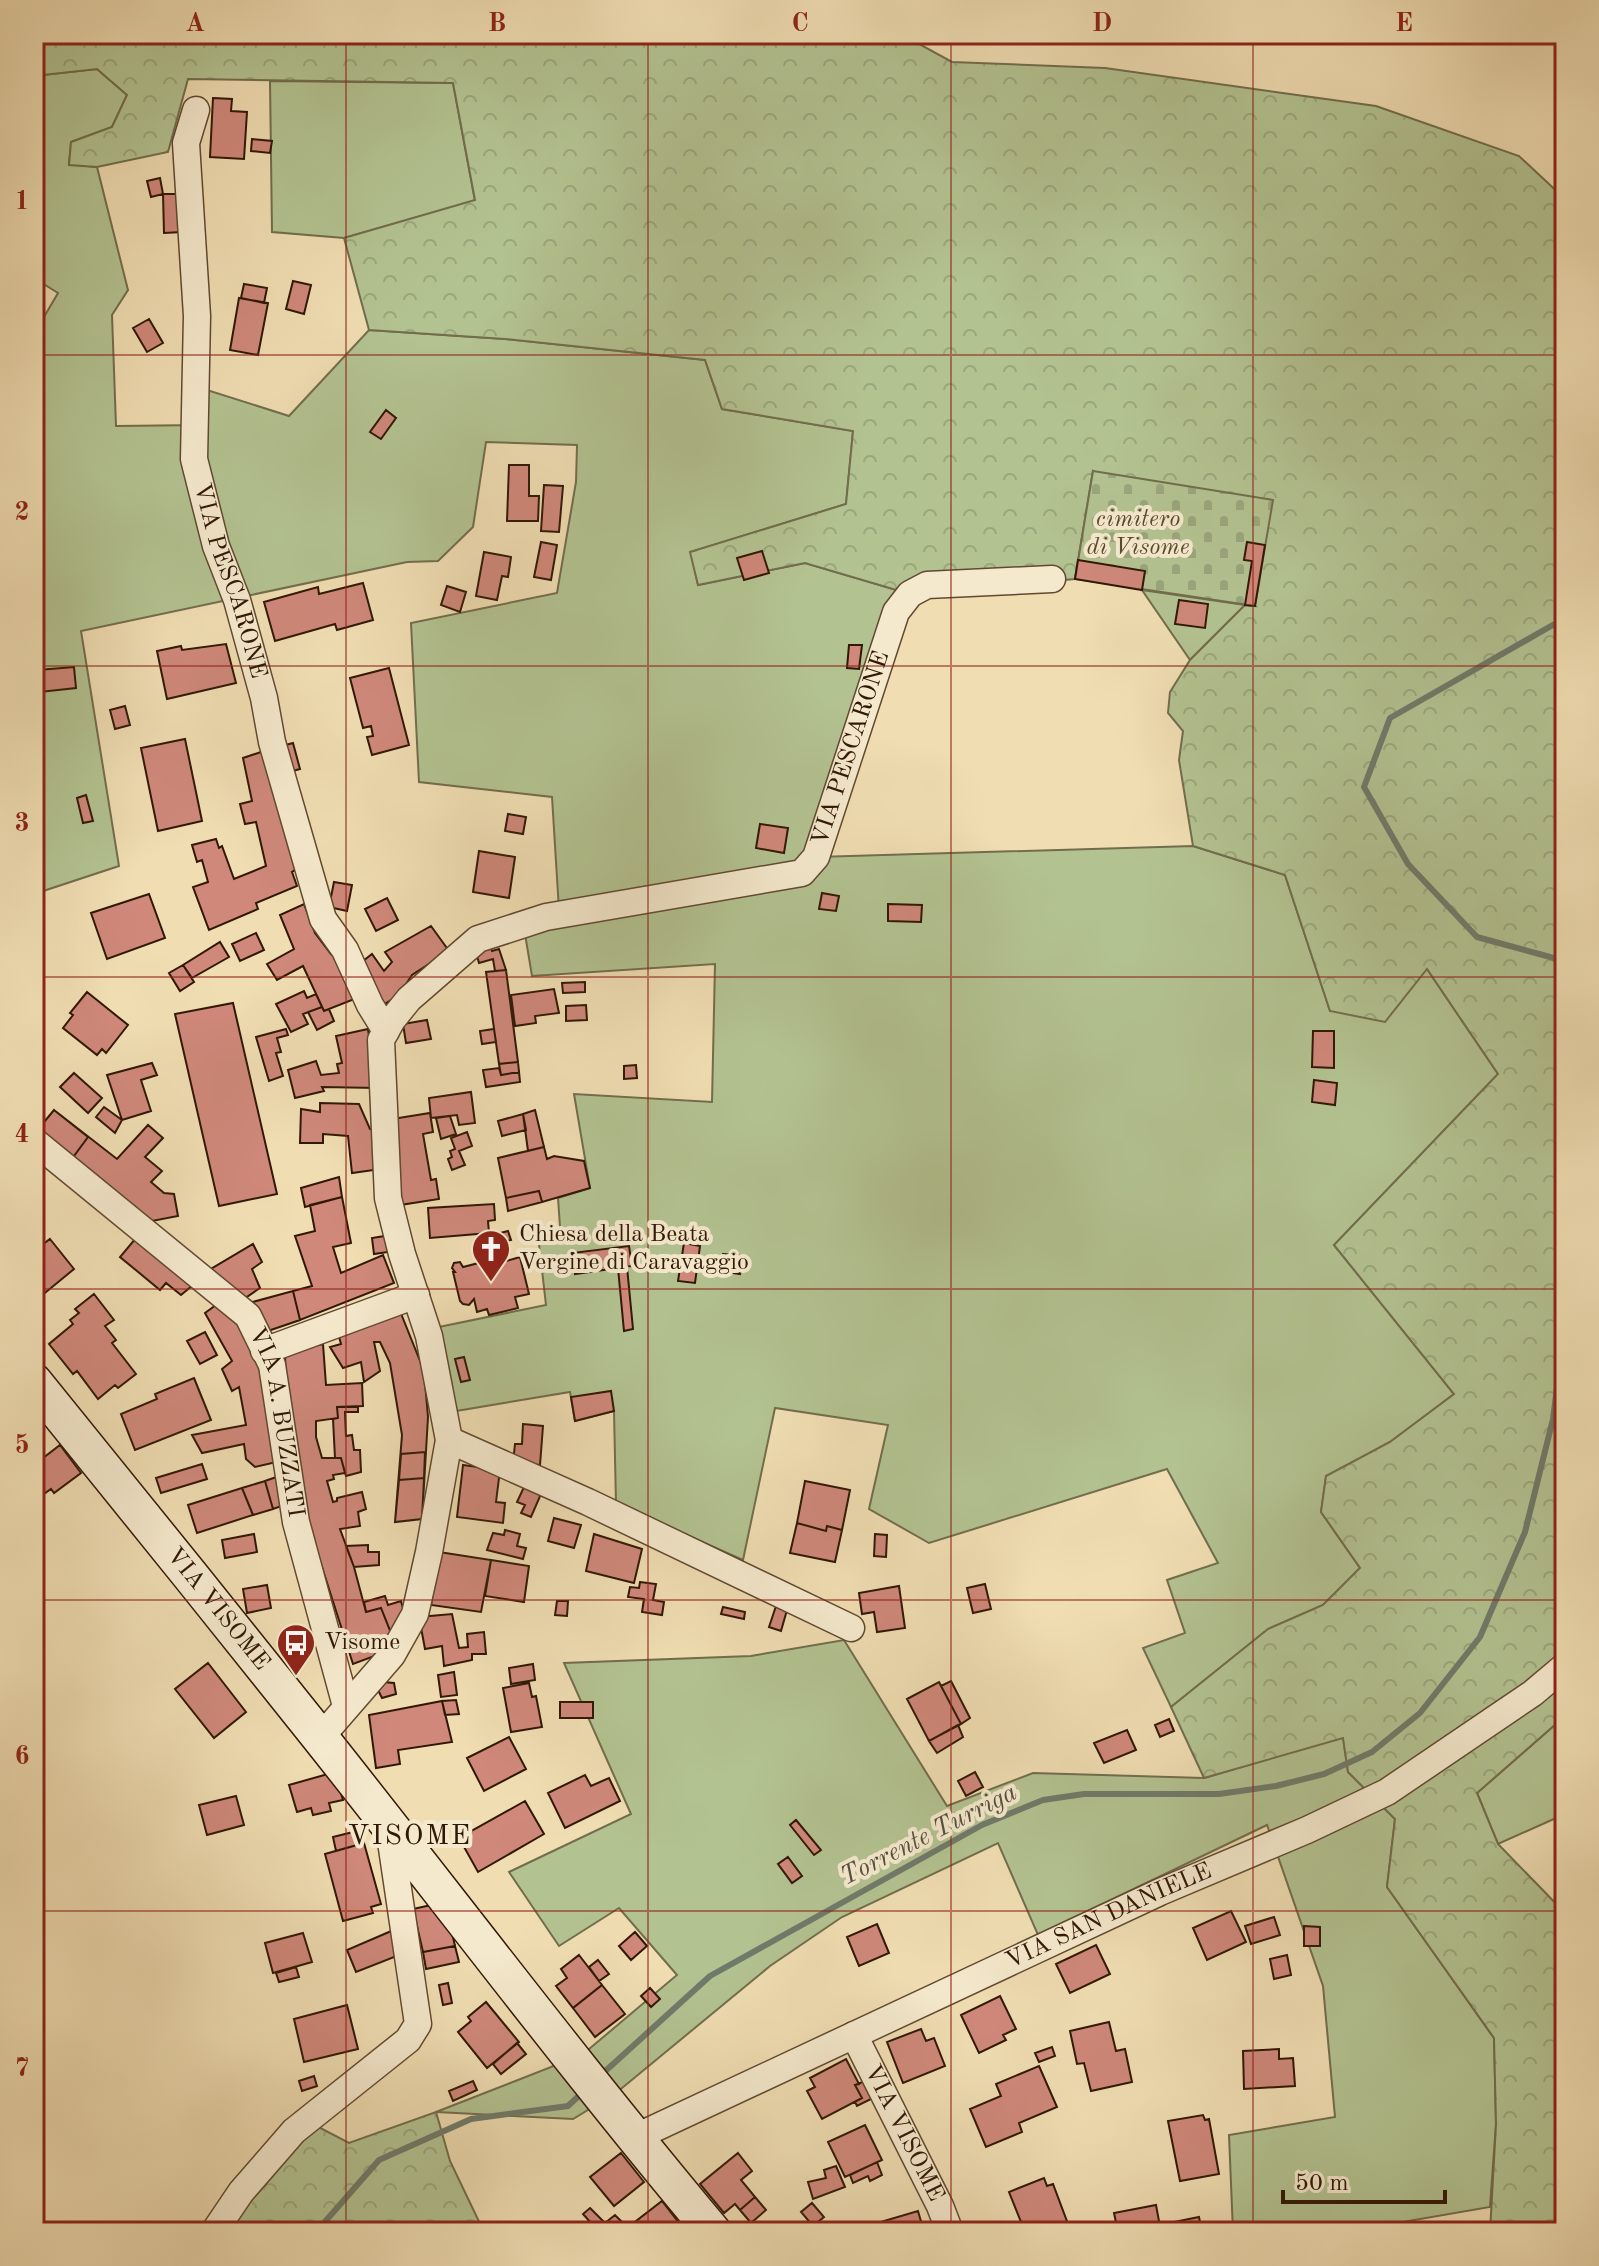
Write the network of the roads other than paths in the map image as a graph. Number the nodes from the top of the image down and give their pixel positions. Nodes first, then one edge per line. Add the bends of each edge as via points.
1 (196, 110) dead end
2 (1052, 579) dead end
3 (386, 1031) junction
4 (34, 1141) edge
5 (413, 1286) junction
6 (264, 1351) junction
7 (34, 1382) edge
8 (449, 1440) junction
9 (851, 1628) dead end
10 (1565, 1666) edge
11 (346, 1706) junction
12 (320, 1738) junction
13 (389, 1827) junction
14 (854, 2035) junction
15 (634, 2138) junction
16 (214, 2232) edge
17 (713, 2232) edge
18 (950, 2232) edge

1 - 3 street, VIA PESCARONE via 186,143 197,316 194,459 323,919
2 - 3 street, VIA PESCARONE via 927,585 910,594 896,612 816,857 802,873 546,917 478,939 409,999
3 - 5 street via 381,1040 386,1183
4 - 6 street, VIA A. BUZZATI via 248,1316
5 - 6 street
5 - 8 street via 429,1336
6 - 11 street, VIA A. BUZZATI via 272,1365 296,1522
7 - 12 street, VIA VISOME
8 - 9 street
8 - 11 street via 415,1614 392,1655
10 - 14 street, VIA SAN DANIELE via 1387,1792
11 - 12 street
12 - 13 street, VIA VISOME
13 - 15 street, VIA VISOME
13 - 16 street via 418,2024 408,2040 294,2131
14 - 15 street, VIA SAN DANIELE
14 - 18 street, VIA VISOME
15 - 17 street

